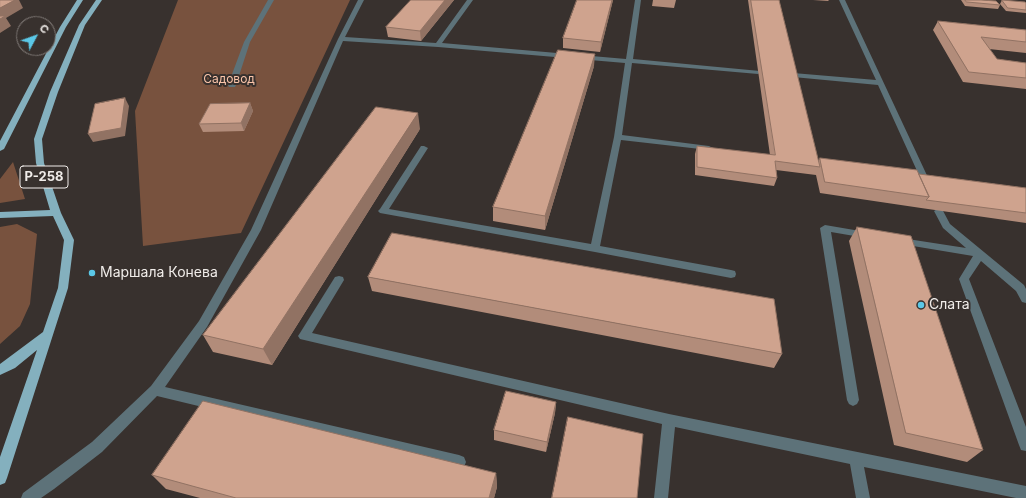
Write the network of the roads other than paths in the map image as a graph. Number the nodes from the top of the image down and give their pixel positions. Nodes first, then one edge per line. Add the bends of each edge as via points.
1 (80, 0) edge
2 (99, 0) edge
3 (271, 0) edge
4 (361, 0) edge
5 (470, 0) edge
6 (638, 0) edge
7 (842, 0) edge
8 (342, 39) junction
9 (438, 45) junction
10 (630, 61) junction
11 (758, 72) dead end
12 (793, 75) edge
13 (881, 83) junction
14 (232, 85) dead end
15 (618, 137) junction
16 (1, 148) edge
17 (424, 148) dead end
18 (719, 150) edge
19 (927, 184) edge
20 (939, 211) edge
21 (56, 213) junction
22 (0, 216) edge
23 (596, 248) junction
24 (980, 254) junction
25 (731, 274) dead end
26 (339, 280) dead end
27 (1026, 299) edge
28 (48, 334) junction
29 (0, 370) edge
30 (155, 390) junction
31 (853, 400) dead end
32 (669, 420) junction
33 (1026, 445) edge
34 (856, 458) junction
35 (459, 462) edge
36 (0, 478) edge
37 (1002, 493) edge
38 (1026, 493) edge
39 (28, 498) edge
40 (662, 498) edge
41 (863, 498) edge

1 - 16 main road
2 - 21 main road, Р-258 via 82,25 38,139 40,164
3 - 14 street via 247,42
4 - 8 street
5 - 9 street
6 - 10 street
7 - 13 street
8 - 9 street
8 - 30 street via 256,230 203,324
9 - 10 street
10 - 11 street
10 - 15 street
12 - 13 street
13 - 19 street
15 - 18 street
15 - 23 street
17 - 23 street via 383,211
20 - 24 street via 946,226
21 - 22 main road via 32,212
21 - 28 main road, Р-258 via 69,240 63,288
23 - 25 street
24 - 27 street via 1020,288
24 - 31 street via 825,228
24 - 33 street via 964,279
26 - 32 street via 304,336
28 - 29 main road
28 - 36 main road, Р-258
30 - 35 street
30 - 39 street via 97,447
32 - 34 street
32 - 40 street
34 - 37 street
34 - 41 street
37 - 38 street

